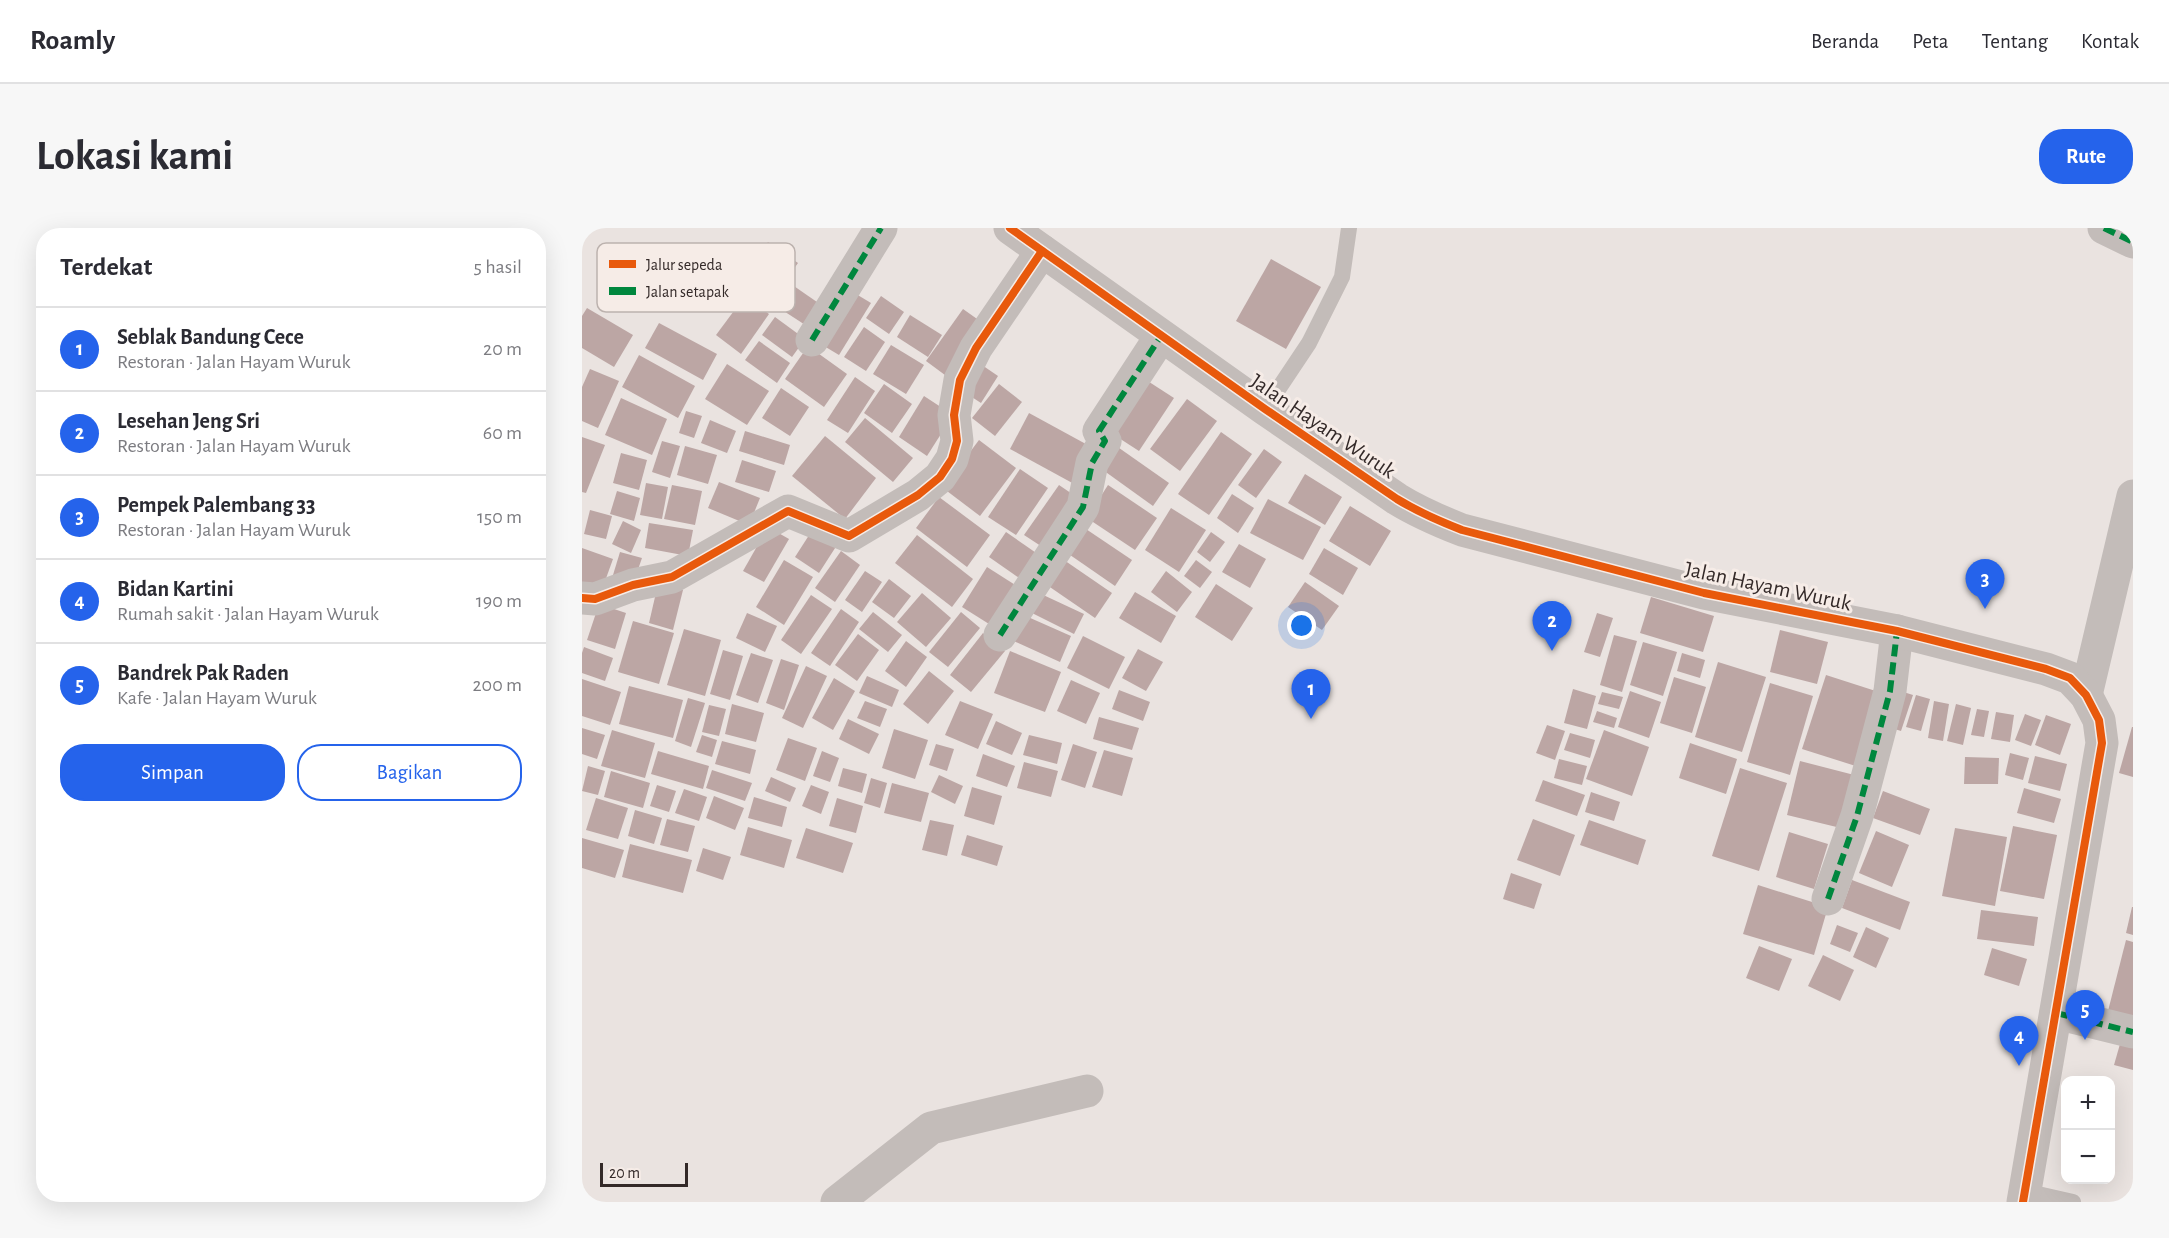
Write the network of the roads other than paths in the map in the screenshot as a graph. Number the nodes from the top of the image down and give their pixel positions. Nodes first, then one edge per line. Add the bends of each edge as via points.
1 (881, 228) edge
2 (1010, 228) edge
3 (1349, 228) edge
4 (2104, 228) edge
5 (2133, 242) edge
6 (1042, 251) junction
7 (1161, 336) junction
8 (812, 340) dead end
9 (1265, 409) junction
10 (2133, 496) edge
11 (2122, 591) edge
12 (582, 598) edge
13 (1897, 632) junction
14 (1000, 635) dead end
15 (2086, 695) junction
16 (1828, 899) dead end
17 (2056, 1013) junction
18 (2133, 1032) edge
19 (1088, 1091) dead end
20 (2024, 1196) edge
21 (837, 1202) edge
22 (2073, 1202) edge

1 - 8 street
2 - 6 street, Jalan Hayam Wuruk
3 - 9 lane via 1342,277 1310,343
4 - 5 street
6 - 7 street, Jalan Hayam Wuruk
6 - 12 street via 976,348 960,380 954,415 957,441 952,459 940,477 918,495 849,536 788,511 672,577 633,585 595,599
7 - 9 street, Jalan Hayam Wuruk
7 - 14 street via 1099,431 1105,441 1092,463 1083,507
9 - 13 street, Jalan Hayam Wuruk via 1420,513 1462,530 1704,593
10 - 11 street
11 - 15 street
13 - 15 street, Jalan Hayam Wuruk via 2046,669 2070,678
13 - 16 street via 1890,691 1857,816
15 - 17 street, Jalan Hayam Wuruk via 2099,720 2102,743
17 - 18 street
17 - 20 street, Jalan Hayam Wuruk
19 - 21 street via 931,1128
20 - 22 lane

